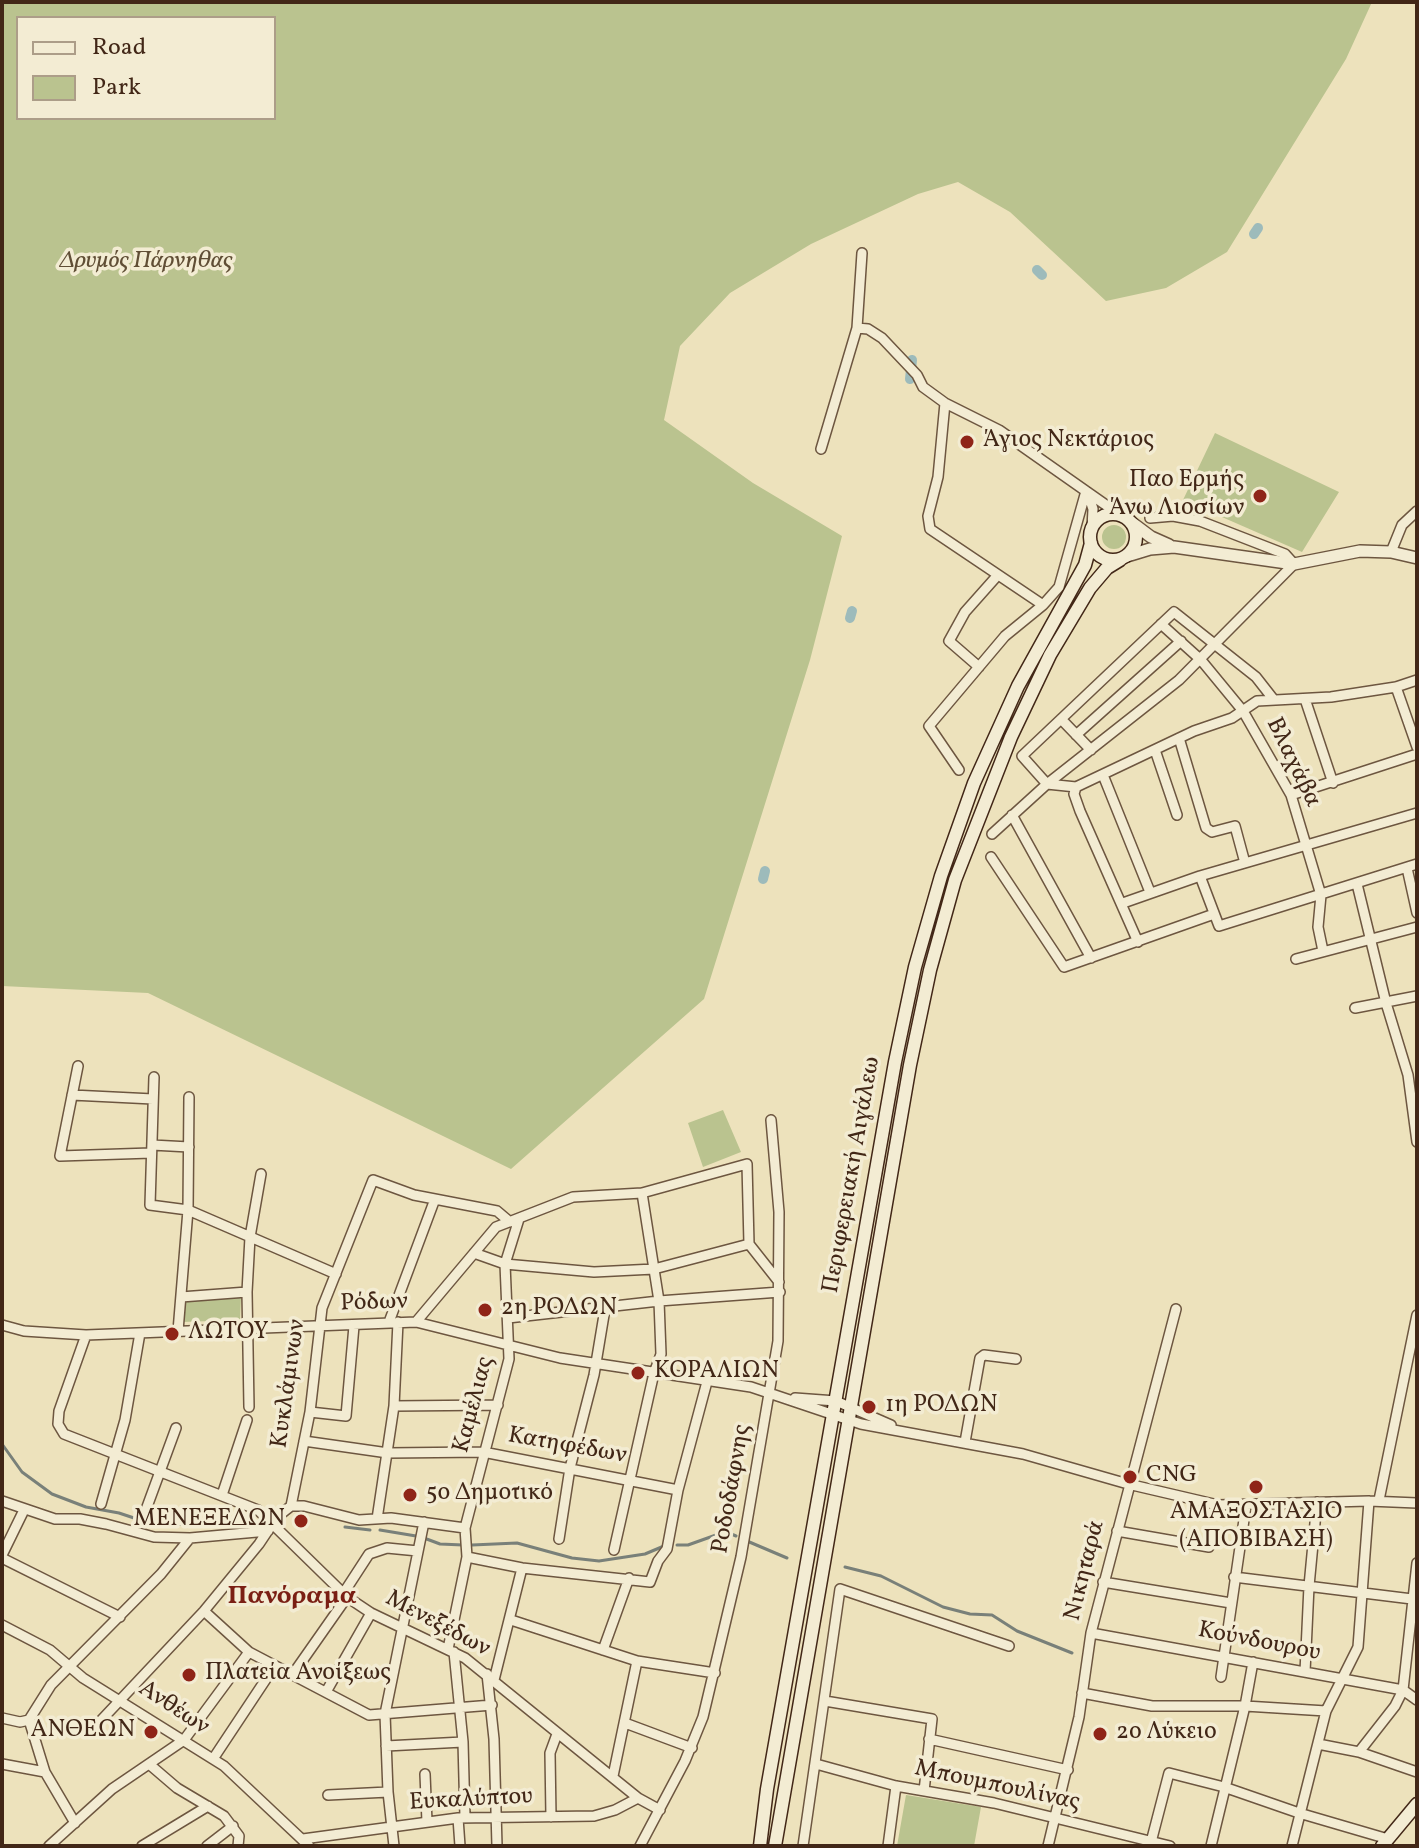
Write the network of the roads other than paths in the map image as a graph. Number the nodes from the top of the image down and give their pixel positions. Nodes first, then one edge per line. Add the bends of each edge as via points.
1 (862, 253) dead end
2 (857, 328) junction
3 (945, 403) junction
4 (821, 449) dead end
5 (1086, 491) junction
6 (1417, 511) edge
7 (1126, 518) junction
8 (1150, 518) dead end
9 (1092, 528) junction
10 (1091, 543) junction
11 (1174, 547) junction
12 (1391, 552) junction
13 (1124, 558) junction
14 (1417, 558) edge
15 (1294, 564) junction
16 (997, 576) junction
17 (1043, 605) junction
18 (1161, 624) junction
19 (1181, 641) junction
20 (1216, 645) junction
21 (1201, 660) junction
22 (979, 667) junction
23 (1417, 680) edge
24 (1396, 687) junction
25 (1305, 699) junction
26 (1274, 700) junction
27 (1243, 711) junction
28 (1061, 719) junction
29 (1076, 735) junction
30 (1179, 738) junction
31 (1417, 747) edge
32 (1091, 750) junction
33 (1155, 750) junction
34 (1417, 754) edge
35 (959, 770) dead end
36 (1103, 775) junction
37 (1333, 783) junction
38 (1047, 784) junction
39 (1076, 787) junction
40 (1291, 795) junction
41 (1417, 813) edge
42 (1012, 815) junction
43 (1177, 815) dead end
44 (992, 834) dead end
45 (1306, 845) junction
46 (991, 857) dead end
47 (1245, 863) junction
48 (1412, 866) edge
49 (1200, 876) junction
50 (1357, 884) junction
51 (1150, 892) junction
52 (1321, 895) junction
53 (1123, 903) junction
54 (1417, 913) edge
55 (1214, 914) junction
56 (1417, 927) edge
57 (1372, 937) junction
58 (1138, 942) junction
59 (1323, 951) junction
60 (1091, 958) junction
61 (1296, 959) dead end
62 (1417, 996) edge
63 (1386, 1003) junction
64 (1355, 1008) dead end
65 (78, 1066) dead end
66 (1413, 1074) edge
67 (154, 1077) dead end
68 (72, 1095) junction
69 (189, 1097) dead end
70 (153, 1099) junction
71 (771, 1120) dead end
72 (1417, 1142) edge
73 (189, 1147) junction
74 (152, 1149) junction
75 (261, 1174) dead end
76 (642, 1193) junction
77 (435, 1199) junction
78 (188, 1210) junction
79 (515, 1220) junction
80 (250, 1237) junction
81 (749, 1244) junction
82 (474, 1253) junction
83 (505, 1264) junction
84 (654, 1269) junction
85 (336, 1274) junction
86 (780, 1288) junction
87 (247, 1292) junction
88 (181, 1297) junction
89 (659, 1301) junction
90 (605, 1309) junction
91 (1176, 1309) dead end
92 (1417, 1315) edge
93 (508, 1318) junction
94 (394, 1322) junction
95 (416, 1322) junction
96 (2, 1325) edge
97 (319, 1325) junction
98 (354, 1326) junction
99 (246, 1328) junction
100 (178, 1331) junction
101 (140, 1333) junction
102 (86, 1335) junction
103 (511, 1347) junction
104 (1016, 1359) dead end
105 (596, 1364) junction
106 (654, 1373) junction
107 (708, 1378) junction
108 (771, 1392) junction
109 (787, 1398) junction
110 (836, 1401) junction
111 (498, 1405) junction
112 (394, 1406) junction
113 (850, 1406) junction
114 (249, 1407) dead end
115 (310, 1412) junction
116 (833, 1416) junction
117 (247, 1420) dead end
118 (847, 1420) junction
119 (176, 1428) dead end
120 (900, 1430) junction
121 (304, 1441) junction
122 (965, 1442) junction
123 (483, 1452) junction
124 (388, 1453) junction
125 (115, 1454) junction
126 (570, 1468) junction
127 (159, 1470) junction
128 (629, 1478) junction
129 (1128, 1484) junction
130 (678, 1490) junction
131 (222, 1495) junction
132 (1374, 1500) junction
133 (2, 1501) edge
134 (1317, 1502) junction
135 (1417, 1503) edge
136 (101, 1504) dead end
137 (291, 1506) junction
138 (1246, 1506) junction
139 (24, 1510) junction
140 (144, 1515) dead end
141 (377, 1519) junction
142 (424, 1522) junction
143 (271, 1527) junction
144 (465, 1528) junction
145 (1117, 1531) junction
146 (190, 1538) junction
147 (559, 1539) dead end
148 (1209, 1547) dead end
149 (614, 1550) dead end
150 (418, 1551) junction
151 (2, 1556) edge
152 (467, 1557) junction
153 (1417, 1563) edge
154 (522, 1568) junction
155 (1234, 1577) junction
156 (629, 1578) junction
157 (1103, 1582) junction
158 (1309, 1586) junction
159 (1361, 1594) junction
160 (345, 1595) junction
161 (1412, 1599) junction
162 (1231, 1603) junction
163 (204, 1611) junction
164 (371, 1613) junction
165 (120, 1617) junction
166 (511, 1620) junction
167 (1413, 1622) edge
168 (2, 1625) edge
169 (403, 1629) junction
170 (1091, 1633) junction
171 (1009, 1646) dead end
172 (451, 1650) junction
173 (603, 1650) junction
174 (249, 1652) junction
175 (1223, 1656) junction
176 (637, 1661) junction
177 (1253, 1662) junction
178 (69, 1666) junction
179 (274, 1667) junction
180 (1305, 1672) junction
181 (715, 1673) junction
182 (293, 1674) junction
183 (491, 1677) junction
184 (1221, 1677) dead end
185 (1344, 1680) junction
186 (1403, 1690) junction
187 (326, 1692) junction
188 (1082, 1693) junction
189 (120, 1699) junction
190 (1417, 1700) edge
191 (825, 1701) junction
192 (492, 1705) junction
193 (1245, 1706) junction
194 (460, 1707) junction
195 (1326, 1711) junction
196 (385, 1714) junction
197 (2, 1718) edge
198 (29, 1720) junction
199 (625, 1723) junction
200 (91, 1731) dead end
201 (557, 1734) junction
202 (929, 1739) junction
203 (184, 1740) junction
204 (463, 1742) junction
205 (1318, 1744) junction
206 (386, 1746) junction
207 (692, 1748) junction
208 (1359, 1752) junction
209 (213, 1759) junction
210 (2, 1764) edge
211 (149, 1764) junction
212 (816, 1764) junction
213 (1068, 1770) junction
214 (45, 1772) junction
215 (1417, 1772) edge
216 (425, 1774) dead end
217 (613, 1776) junction
218 (896, 1786) junction
219 (1224, 1787) junction
220 (924, 1791) junction
221 (388, 1792) junction
222 (328, 1795) dead end
223 (638, 1798) junction
224 (208, 1806) junction
225 (1415, 1809) edge
226 (660, 1810) junction
227 (1299, 1813) junction
228 (551, 1817) junction
229 (462, 1818) junction
230 (495, 1819) junction
231 (1056, 1819) junction
232 (427, 1822) junction
233 (75, 1823) junction
234 (392, 1825) junction
235 (233, 1826) junction
236 (239, 1841) edge
237 (1385, 1842) edge
238 (306, 1843) edge
239 (1151, 1843) edge
240 (49, 1846) edge
241 (142, 1846) edge
242 (207, 1846) edge
243 (394, 1846) edge
244 (460, 1846) edge
245 (497, 1846) edge
246 (640, 1846) edge
247 (760, 1846) edge
248 (775, 1846) edge
249 (803, 1846) edge
250 (888, 1846) edge
251 (1048, 1846) edge
252 (1170, 1846) edge
253 (1211, 1846) edge
254 (1292, 1846) edge

1 - 2 street
2 - 3 street via 882,338 923,387
2 - 4 street
3 - 5 street via 999,430
3 - 16 street via 938,477 927,523
5 - 7 street
5 - 9 street via 1093,509
5 - 17 street via 1064,575
6 - 12 street via 1402,525
7 - 9 main road via 1101,518
7 - 11 street
7 - 13 main road via 1137,536
8 - 15 street via 1200,521 1285,554
9 - 10 main road
10 - 13 main road via 1099,556
10 - 110 main road, Περιφερειακή Αιγάλεω via 1085,565 997,730 941,876 895,1062
11 - 13 street
11 - 15 street
12 - 14 street
12 - 15 street via 1360,551
13 - 113 main road, Περιφερειακή Αιγάλεω via 1090,588 1050,655 994,776 955,880 910,1065
15 - 20 street
16 - 17 street
16 - 22 street via 965,612 949,641
17 - 22 street via 1015,626
18 - 19 street, Βλαχάβα
18 - 20 street via 1178,613
18 - 28 street
19 - 21 street, Βλαχάβα
19 - 29 street
20 - 21 street
20 - 26 street via 1256,677
21 - 27 street, Βλαχάβα
21 - 32 street
22 - 35 street via 929,726
23 - 24 street
24 - 25 street
24 - 31 street
25 - 26 street
25 - 37 street
26 - 27 street via 1257,701
27 - 30 street
27 - 40 street, Βλαχάβα
28 - 29 street
28 - 38 street via 1022,756
29 - 32 street
30 - 33 street
30 - 47 street via 1206,828 1212,832 1235,826
32 - 38 street
33 - 36 street
33 - 43 street
34 - 37 street
36 - 39 street
36 - 51 street
37 - 40 street
38 - 39 street
38 - 42 street
39 - 53 street via 1080,811
40 - 45 street, Βλαχάβα
41 - 45 street
42 - 44 street
42 - 60 street
45 - 47 street
45 - 52 street, Βλαχάβα
46 - 60 street via 1064,967
47 - 49 street
48 - 50 street
48 - 54 street
49 - 51 street
49 - 55 street
50 - 52 street
50 - 57 street
51 - 53 street
52 - 55 street via 1219,926
52 - 59 street, Βλαχάβα via 1318,927
53 - 58 street
55 - 58 street
56 - 57 street
57 - 59 street
57 - 63 street
58 - 60 street
59 - 61 street
62 - 63 street
63 - 64 street
63 - 66 street
65 - 68 street
66 - 72 street
67 - 70 street
68 - 70 street
68 - 74 street via 60,1156
69 - 73 street
70 - 74 street
71 - 86 street, Ροδοδάφνης
73 - 74 street
73 - 78 street
74 - 78 street via 150,1205
75 - 80 street
76 - 79 street via 573,1197
76 - 81 street via 747,1164
76 - 84 street
77 - 79 street via 497,1211
77 - 85 street, Κυκλάμινων via 373,1180
77 - 94 street
78 - 80 street
78 - 88 street
79 - 82 street via 496,1227
79 - 83 street, Καμέλιας
80 - 85 street
80 - 87 street
81 - 84 street
81 - 86 street
82 - 83 street
82 - 95 street
83 - 84 street via 594,1272
83 - 93 street, Καμέλιας
84 - 89 street
85 - 97 street, Κυκλάμινων
86 - 89 street
86 - 108 street, Ροδοδάφνης
87 - 88 street
87 - 99 street
88 - 100 street
89 - 90 street
89 - 106 street via 661,1354
90 - 93 street
90 - 105 street
91 - 129 street, Νικηταρά
92 - 132 street
93 - 103 street, Καμέλιας
94 - 95 street, Ρόδων
94 - 98 street, Ρόδων
94 - 112 street
95 - 103 street, Ρόδων
96 - 102 street, Ρόδων
97 - 98 street, Ρόδων
97 - 99 street, Ρόδων
97 - 115 street, Κυκλάμινων
98 - 115 street via 346,1416
99 - 100 street, Ρόδων
99 - 114 street
100 - 101 street, Ρόδων
101 - 102 street, Ρόδων
101 - 125 street
102 - 125 street, Μενεξέδων via 58,1424 64,1434
103 - 105 street, Ρόδων
103 - 111 street, Καμέλιας
104 - 122 street via 980,1358
105 - 106 street, Ρόδων
105 - 126 street
106 - 107 street, Ρόδων
106 - 128 street
107 - 108 street, Ρόδων
107 - 130 street
108 - 109 street, Ρόδων
108 - 181 street, Ροδοδάφνης
109 - 110 street, Ρόδων
109 - 116 street, Ρόδων
110 - 113 street, Ρόδων
110 - 116 main road, Περιφερειακή Αιγάλεω
111 - 112 street
111 - 123 street, Καμέλιας
112 - 124 street
113 - 118 main road, Περιφερειακή Αιγάλεω
113 - 120 street, Ρόδων
115 - 121 street, Κυκλάμινων
116 - 118 street, Ρόδων
116 - 247 main road, Περιφερειακή Αιγάλεω
117 - 131 street
118 - 120 street, Ρόδων
118 - 248 main road, Περιφερειακή Αιγάλεω
119 - 127 street
120 - 122 street, Ρόδων
121 - 124 street, Κατηφέδων
121 - 137 street, Κυκλάμινων
122 - 129 street, Ρόδων
123 - 124 street, Κατηφέδων
123 - 126 street, Κατηφέδων
123 - 144 street, Καμέλιας
124 - 141 street
125 - 127 street, Μενεξέδων
125 - 136 street
126 - 128 street, Κατηφέδων
126 - 147 street
127 - 131 street, Μενεξέδων
127 - 140 street
128 - 130 street, Κατηφέδων
128 - 149 street
129 - 138 street, Ρόδων via 1218,1505
129 - 145 street, Νικηταρά
130 - 156 street via 667,1549 650,1582
131 - 143 street, Μενεξέδων via 258,1510
132 - 134 street, Ρόδων
132 - 135 street, Ρόδων
132 - 159 street
133 - 139 street
134 - 138 street, Ρόδων
134 - 158 street
137 - 141 street
137 - 143 street
138 - 155 street
139 - 146 street via 138,1535
139 - 151 street
141 - 142 street
142 - 144 street
142 - 150 street
143 - 146 street
143 - 160 street, Μενεξέδων
143 - 163 street
144 - 152 street, Καμέλιας
145 - 148 street
145 - 157 street, Νικηταρά
146 - 165 street
150 - 160 street via 387,1548 369,1554
150 - 169 street
151 - 165 street
152 - 154 street
152 - 172 street, Καμέλιας
153 - 161 street
154 - 156 street
154 - 166 street
155 - 158 street
155 - 162 street
156 - 173 street
157 - 162 street
157 - 170 street, Νικηταρά
158 - 159 street
158 - 180 street
159 - 161 street
159 - 185 street via 1358,1647
160 - 164 street, Μενεξέδων
160 - 182 street
161 - 167 street
162 - 175 street
163 - 174 street
163 - 189 street
164 - 169 street, Μενεξέδων
164 - 187 street
165 - 178 street
166 - 173 street
166 - 183 street
167 - 186 street
168 - 178 street, Ανθέων
169 - 172 street, Μενεξέδων
169 - 196 street
170 - 175 street, Κούνδουρου
170 - 188 street, Νικηταρά
171 - 191 street via 840,1589
172 - 183 street, Μενεξέδων
172 - 194 street, Καμέλιας
173 - 176 street
174 - 179 street
174 - 203 street
175 - 177 street, Κούνδουρου
175 - 184 street
176 - 181 street
176 - 199 street
177 - 180 street, Κούνδουρου
177 - 193 street
178 - 189 street, Ανθέων
178 - 198 street
179 - 182 street
179 - 209 street
180 - 185 street, Κούνδουρου
181 - 207 street, Ροδοδάφνης
182 - 187 street
183 - 192 street
183 - 201 street, Μενεξέδων
185 - 186 street, Κούνδουρου
185 - 195 street
186 - 190 street, Κούνδουρου
186 - 208 street
187 - 196 street via 369,1715
188 - 193 street via 1152,1706
188 - 213 street, Νικηταρά
189 - 200 street
189 - 203 street, Ανθέων
191 - 202 street via 932,1719
191 - 212 street
192 - 194 street
192 - 230 street
193 - 195 street
193 - 219 street
194 - 196 street
194 - 204 street, Καμέλιας
195 - 205 street
196 - 206 street
197 - 198 street
198 - 214 street
199 - 207 street
199 - 217 street
201 - 217 street, Μενεξέδων
201 - 228 street via 550,1753
202 - 213 street
202 - 220 street
203 - 209 street, Ανθέων
203 - 211 street
204 - 206 street
204 - 229 street, Καμέλιας
205 - 208 street
205 - 227 street
206 - 221 street
207 - 226 street, Ροδοδάφνης
208 - 215 street
209 - 238 street, Ανθέων
210 - 214 street
211 - 224 street
211 - 233 street
212 - 218 street, Μπουμπουλίνας
212 - 249 street
213 - 231 street, Νικηταρά
214 - 233 street
216 - 232 street
217 - 223 street, Μενεξέδων
218 - 220 street, Μπουμπουλίνας
218 - 250 street
219 - 227 street
219 - 239 street via 1169,1773
219 - 253 street
220 - 231 street, Μπουμπουλίνας
221 - 222 street
221 - 234 street
223 - 226 street, Μενεξέδων
223 - 228 street, Ευκαλύπτου via 605,1814
224 - 235 street
224 - 241 street
225 - 237 main road
226 - 246 street, Ροδοδάφνης
227 - 237 street
227 - 254 street
228 - 230 street, Ευκαλύπτου
229 - 230 street, Ευκαλύπτου
229 - 232 street, Ευκαλύπτου
229 - 244 street, Καμέλιας
230 - 245 street
231 - 239 street, Μπουμπουλίνας
231 - 251 street, Νικηταρά
232 - 234 street, Ευκαλύπτου
233 - 240 street
234 - 238 street, Ευκαλύπτου
234 - 243 street
235 - 236 street
235 - 242 street
239 - 252 street, Μπουμπουλίνας

